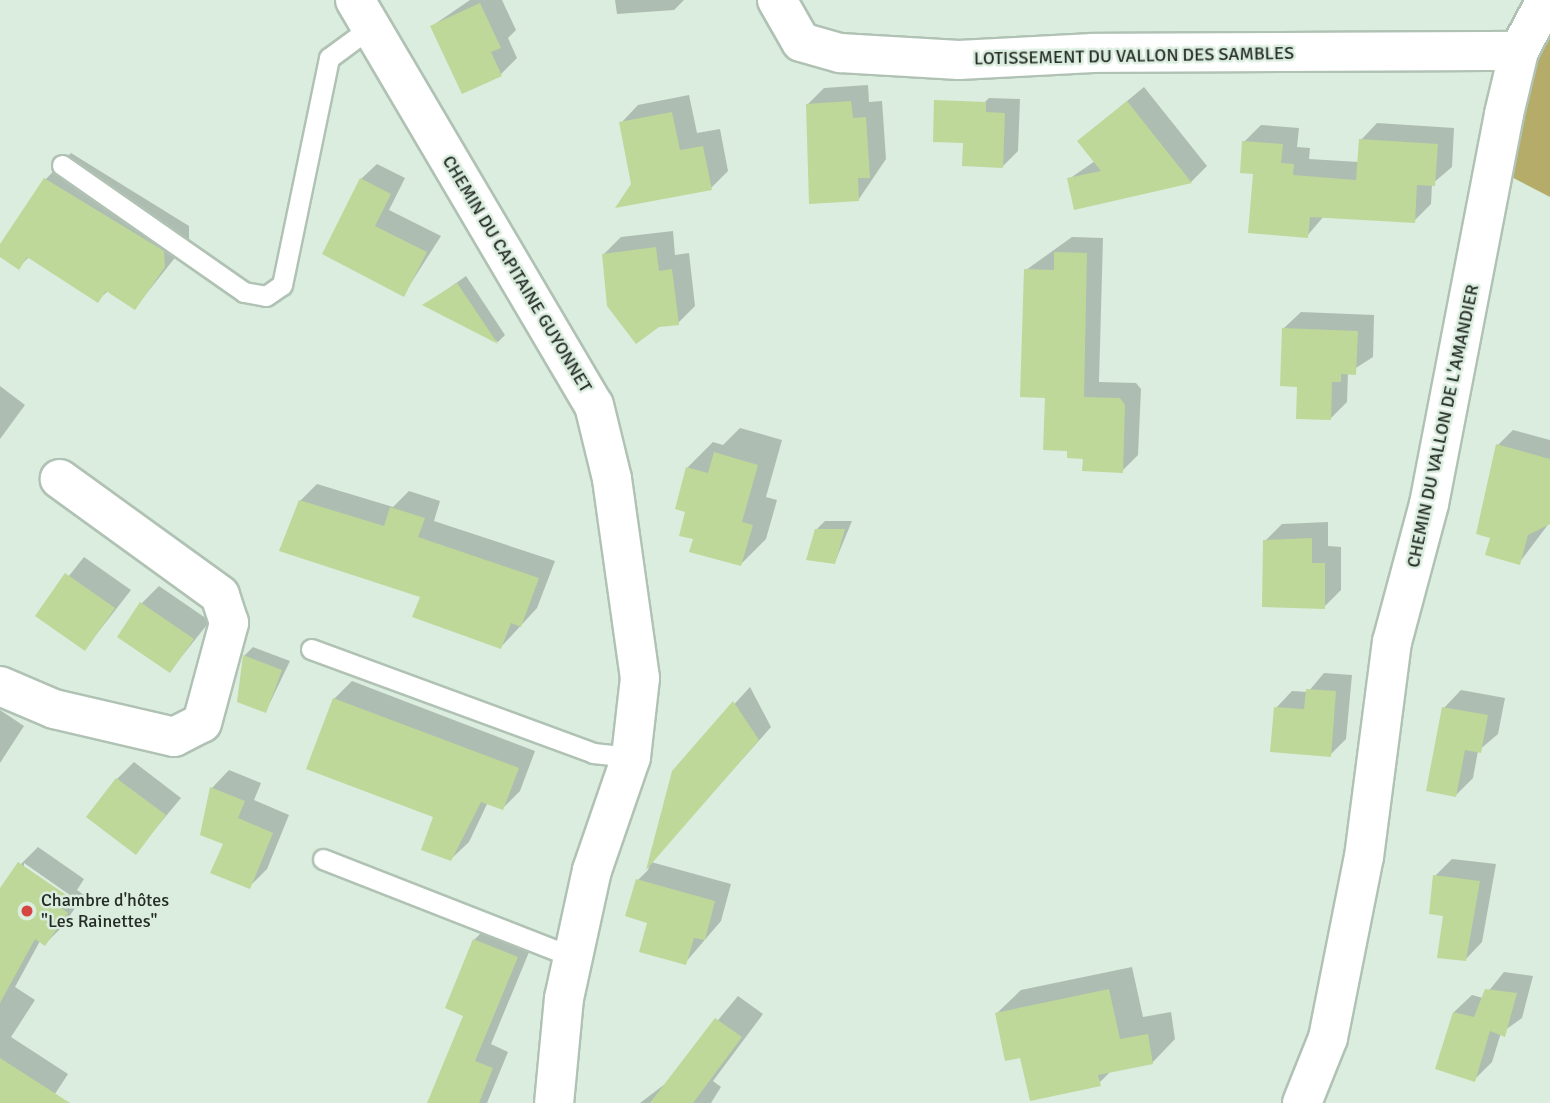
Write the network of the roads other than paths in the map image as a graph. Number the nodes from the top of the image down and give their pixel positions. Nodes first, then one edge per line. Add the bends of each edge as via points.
1 (777, 0) edge
2 (1546, 0) edge
3 (363, 13) edge
4 (1519, 51) junction
5 (62, 165) dead end
6 (60, 479) dead end
7 (311, 649) dead end
8 (0, 686) edge
9 (631, 757) junction
10 (323, 859) dead end
11 (573, 957) junction
12 (554, 1103) edge
13 (1302, 1103) edge

1 - 4 street, LOTISSEMENT DU VALLON DES SAMBLES via 801,41 840,53 959,60 1093,53
2 - 4 street, CHEMIN DU VALLON DE L'AMANDIER
3 - 5 lane via 329,58 282,285 266,296 244,292
3 - 9 street, CHEMIN DU CAPITAINE GUYONNET via 594,405 612,479 640,678
4 - 13 street, CHEMIN DU VALLON DE L'AMANDIER via 1429,504 1392,642 1364,857 1328,1038
6 - 8 street via 219,595 229,623 202,723 174,737 54,709
7 - 9 lane via 593,753
9 - 11 street, CHEMIN DU CAPITAINE GUYONNET via 592,870
10 - 11 lane
11 - 12 street, CHEMIN DU CAPITAINE GUYONNET

